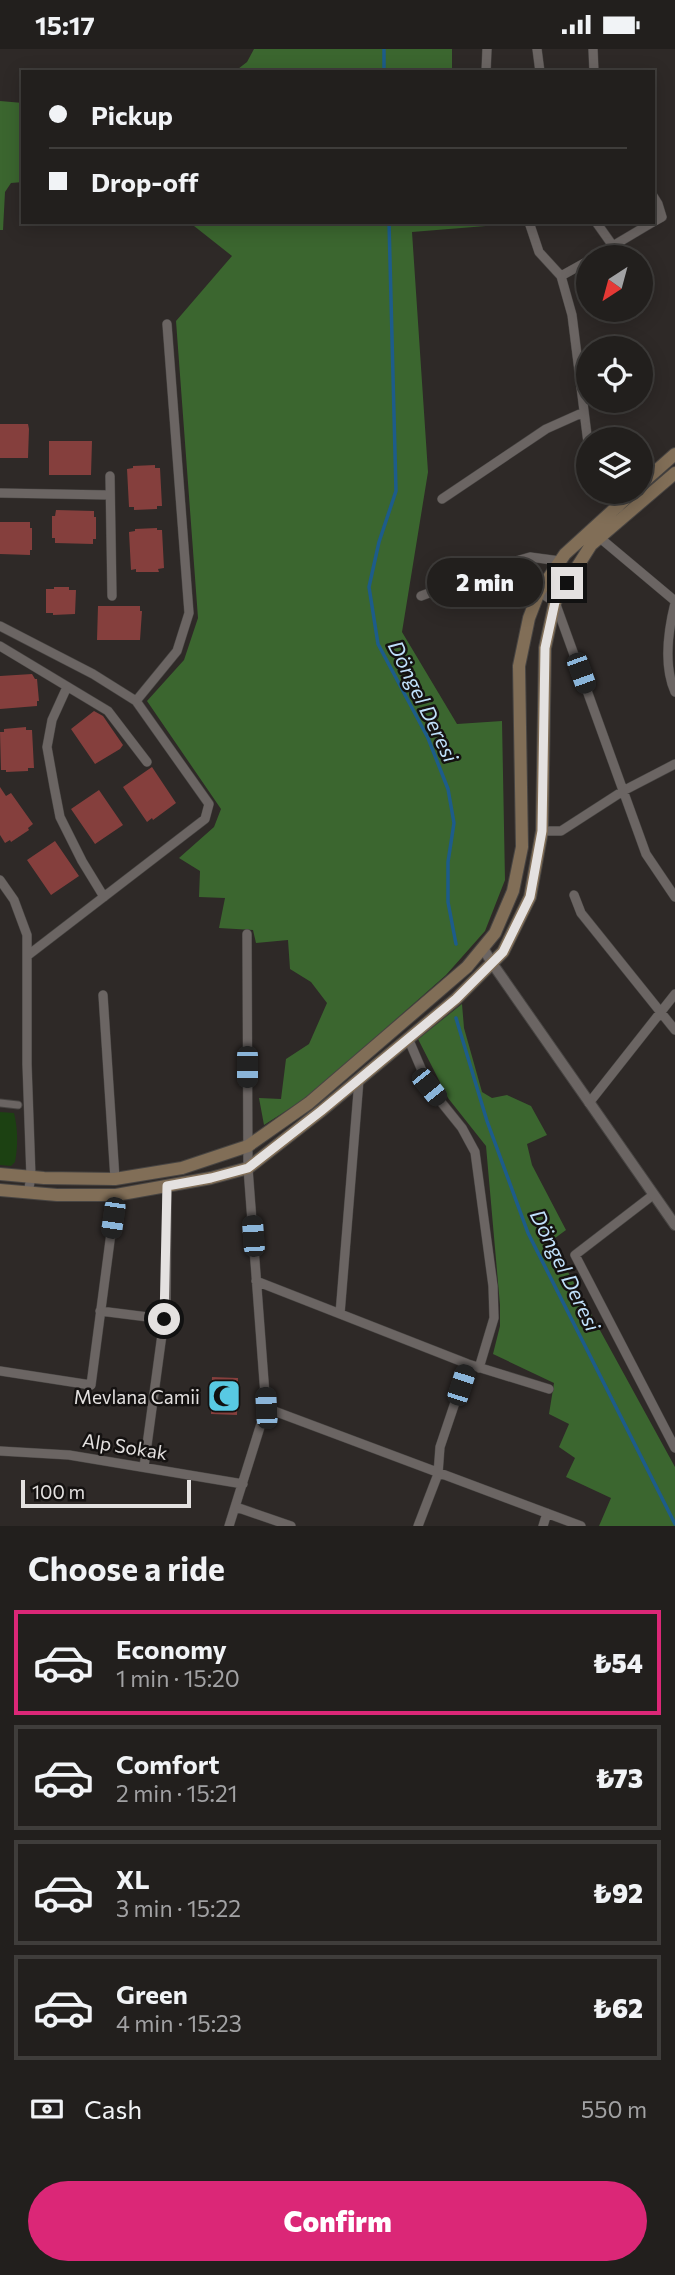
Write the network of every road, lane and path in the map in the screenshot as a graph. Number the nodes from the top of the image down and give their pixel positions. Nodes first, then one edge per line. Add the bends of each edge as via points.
1 (487, 49) edge
2 (537, 49) edge
3 (593, 49) edge
4 (486, 70) edge
5 (540, 70) edge
6 (594, 70) edge
7 (655, 199) edge
8 (655, 221) edge
9 (530, 224) edge
10 (597, 224) edge
11 (650, 224) edge
12 (612, 245) edge
13 (615, 245) edge
14 (576, 268) edge
15 (561, 276) junction
16 (167, 324) dead end
17 (576, 347) edge
18 (582, 413) edge
19 (675, 454) edge
20 (653, 473) edge
21 (675, 473) edge
22 (110, 476) dead end
23 (0, 493) edge
24 (109, 495) junction
25 (442, 499) dead end
26 (616, 504) edge
27 (625, 504) edge
28 (620, 512) junction
29 (600, 538) junction
30 (559, 561) junction
31 (538, 592) junction
32 (112, 596) dead end
33 (421, 596) dead end
34 (555, 602) junction
35 (675, 602) edge
36 (0, 626) edge
37 (0, 646) edge
38 (672, 652) edge
39 (68, 687) junction
40 (675, 692) edge
41 (136, 701) junction
42 (147, 762) dead end
43 (675, 764) edge
44 (623, 791) junction
45 (542, 831) junction
46 (0, 880) edge
47 (575, 895) dead end
48 (104, 897) junction
49 (675, 897) edge
50 (247, 935) dead end
51 (483, 948) junction
52 (27, 956) junction
53 (492, 963) junction
54 (675, 994) edge
55 (103, 995) dead end
56 (660, 1013) junction
57 (675, 1030) edge
58 (408, 1038) junction
59 (359, 1080) junction
60 (0, 1103) edge
61 (589, 1103) junction
62 (18, 1105) dead end
63 (248, 1146) junction
64 (248, 1168) junction
65 (0, 1174) edge
66 (31, 1177) junction
67 (116, 1179) junction
68 (167, 1186) junction
69 (0, 1190) edge
70 (29, 1193) junction
71 (116, 1195) junction
72 (653, 1195) junction
73 (675, 1225) edge
74 (256, 1282) junction
75 (100, 1311) junction
76 (340, 1314) junction
77 (164, 1319) junction
78 (468, 1364) junction
79 (480, 1368) junction
80 (0, 1371) edge
81 (549, 1389) dead end
82 (266, 1408) junction
83 (675, 1448) edge
84 (0, 1451) edge
85 (144, 1467) junction
86 (438, 1474) junction
87 (243, 1484) junction
88 (236, 1507) junction
89 (547, 1513) junction
90 (229, 1526) edge
91 (291, 1526) edge
92 (418, 1526) edge
93 (542, 1526) edge
94 (581, 1526) edge

1 - 4 street
2 - 5 street
3 - 6 street
7 - 8 street via 662,217
9 - 15 street via 539,252
10 - 12 street
11 - 13 street
14 - 15 street
15 - 17 street
16 - 41 street via 188,613 177,651
18 - 25 street via 546,429
19 - 20 main road
21 - 28 main road
22 - 24 street
23 - 24 street
24 - 32 street
26 - 28 street
27 - 28 main road
28 - 29 main road
28 - 30 main road
29 - 34 main road
29 - 35 street
30 - 31 main road
30 - 33 street via 530,557
31 - 34 street
31 - 51 main road via 519,666 522,847 513,891 495,933
34 - 44 street
34 - 45 main road via 545,648
35 - 38 street via 668,629
36 - 41 street
37 - 39 street
38 - 40 street via 669,679
39 - 42 street via 108,711
39 - 48 street via 52,720 47,747 60,817
41 - 48 street via 209,804 205,819
43 - 44 street
44 - 45 street via 561,831
44 - 49 street via 646,854
45 - 53 main road via 530,897 503,952
46 - 52 street via 21,915
47 - 56 street via 581,913
48 - 52 street
50 - 63 street
51 - 53 street
51 - 63 main road via 467,967 309,1103
52 - 66 street
53 - 58 main road
53 - 61 street
54 - 56 street
55 - 67 street
56 - 57 street
56 - 61 street
58 - 59 main road
58 - 79 street via 429,1087 463,1128 475,1152 494,1318
59 - 64 main road
59 - 76 street
60 - 62 street
61 - 72 street
63 - 64 street
63 - 67 main road via 182,1168
64 - 68 main road
64 - 74 street
65 - 66 main road
66 - 67 main road
66 - 70 street
68 - 71 main road
68 - 77 street
69 - 70 main road
70 - 71 main road
71 - 75 street
72 - 73 street
72 - 83 street via 575,1255
74 - 76 street
74 - 82 street
75 - 77 street
75 - 80 street via 91,1385
76 - 78 street
77 - 85 street
78 - 79 street
78 - 86 street via 440,1447
79 - 81 street
82 - 86 street
82 - 87 street
84 - 85 street, Alp Sokak via 69,1455
85 - 87 street, Alp Sokak
86 - 89 street
86 - 92 street
87 - 88 street
88 - 90 street
88 - 91 street
89 - 93 street
89 - 94 street

